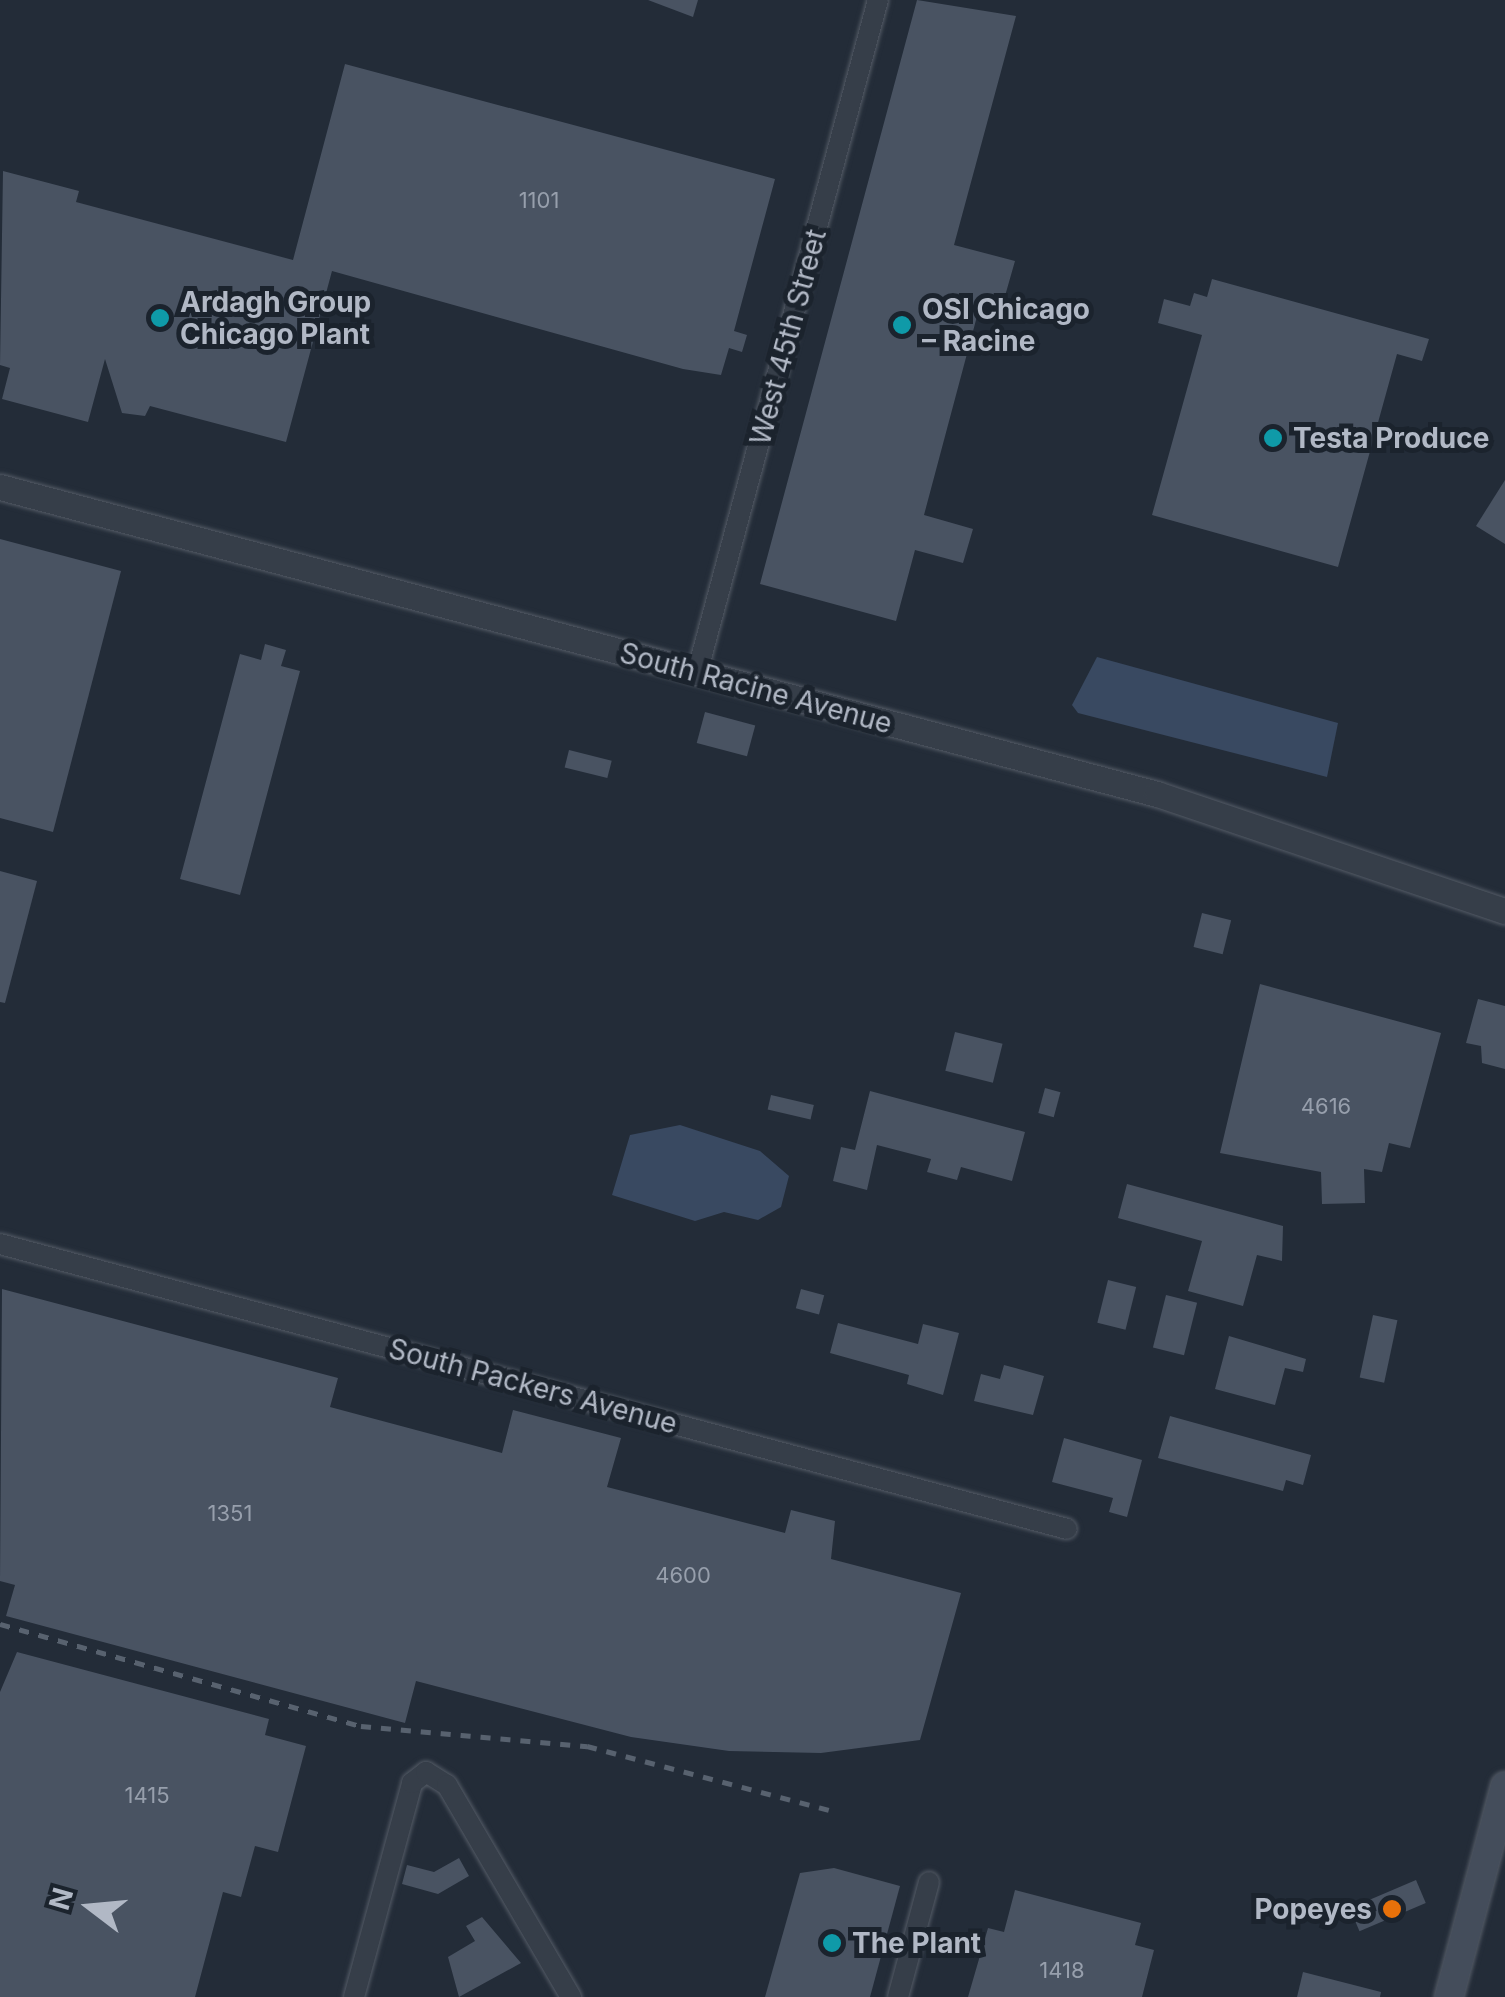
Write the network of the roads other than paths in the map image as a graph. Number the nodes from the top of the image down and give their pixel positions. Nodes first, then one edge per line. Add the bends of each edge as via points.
1 (878, 0) edge
2 (0, 488) edge
3 (698, 673) junction
4 (1505, 911) edge
5 (0, 1244) edge
6 (1067, 1529) dead end
7 (1505, 1786) edge
8 (928, 1882) dead end
9 (354, 1997) edge
10 (571, 1997) edge
11 (898, 1997) edge
12 (1449, 1997) edge

1 - 3 street, West 45th Street
2 - 3 street, South Racine Avenue
3 - 4 street, South Racine Avenue via 1157,794
5 - 6 street, South Packers Avenue
7 - 12 main road
8 - 11 street
9 - 10 street via 409,1794 426,1772 447,1785

